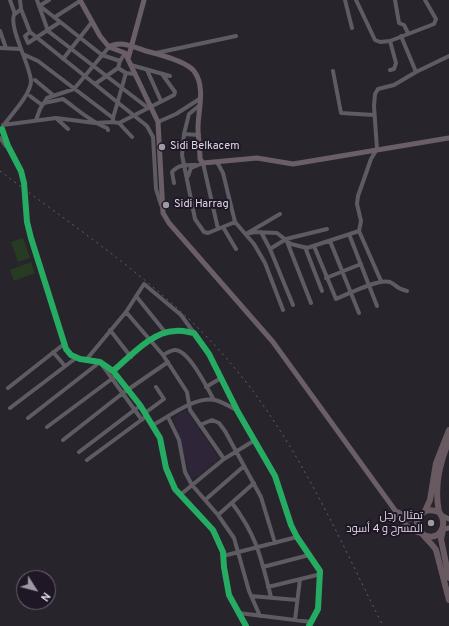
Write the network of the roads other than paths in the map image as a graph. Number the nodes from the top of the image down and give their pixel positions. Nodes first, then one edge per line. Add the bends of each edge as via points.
1 (10, 0) edge
2 (20, 0) edge
3 (37, 0) edge
4 (42, 0) edge
5 (49, 0) edge
6 (144, 0) edge
7 (346, 0) edge
8 (356, 0) edge
9 (395, 0) edge
10 (425, 0) edge
11 (80, 1) edge
12 (40, 6) junction
13 (21, 9) junction
14 (15, 14) junction
15 (55, 17) junction
16 (60, 22) junction
17 (92, 22) junction
18 (352, 28) dead end
19 (0, 31) edge
20 (48, 31) junction
21 (30, 32) junction
22 (408, 33) junction
23 (236, 36) dead end
24 (401, 36) junction
25 (36, 38) junction
26 (80, 38) junction
27 (390, 41) junction
28 (132, 47) junction
29 (0, 48) edge
30 (6, 48) junction
31 (109, 48) junction
32 (20, 49) junction
33 (70, 50) junction
34 (125, 53) junction
35 (155, 53) junction
36 (25, 55) junction
37 (102, 55) junction
38 (449, 56) edge
39 (63, 59) junction
40 (128, 59) junction
41 (120, 61) junction
42 (131, 65) junction
43 (92, 66) junction
44 (118, 68) junction
45 (147, 70) junction
46 (390, 70) dead end
47 (333, 71) dead end
48 (416, 72) junction
49 (126, 73) junction
50 (134, 74) junction
51 (162, 74) junction
52 (85, 76) junction
53 (106, 76) junction
54 (170, 76) dead end
55 (35, 80) dead end
56 (95, 84) junction
57 (121, 88) junction
58 (74, 89) junction
59 (53, 95) junction
60 (30, 96) dead end
61 (201, 98) junction
62 (161, 101) junction
63 (117, 102) junction
64 (42, 104) junction
65 (200, 105) junction
66 (149, 107) junction
67 (374, 115) junction
68 (134, 116) junction
69 (56, 118) junction
70 (36, 120) junction
71 (113, 120) junction
72 (158, 122) junction
73 (95, 123) junction
74 (119, 124) junction
75 (1, 127) edge
76 (68, 129) dead end
77 (108, 130) dead end
78 (184, 134) junction
79 (199, 135) junction
80 (132, 137) dead end
81 (0, 138) edge
82 (449, 138) edge
83 (377, 149) junction
84 (11, 150) junction
85 (216, 162) junction
86 (200, 164) junction
87 (183, 165) junction
88 (188, 176) junction
89 (174, 183) dead end
90 (163, 213) junction
91 (280, 214) dead end
92 (235, 222) junction
93 (223, 227) junction
94 (218, 229) junction
95 (327, 229) dead end
96 (359, 230) junction
97 (261, 232) junction
98 (246, 234) junction
99 (349, 234) junction
100 (300, 236) junction
101 (286, 239) junction
102 (330, 241) junction
103 (314, 246) junction
104 (303, 247) junction
105 (236, 249) dead end
106 (270, 249) junction
107 (360, 264) junction
108 (342, 271) junction
109 (326, 278) junction
110 (381, 281) junction
111 (369, 286) junction
112 (322, 291) dead end
113 (407, 291) dead end
114 (352, 293) junction
115 (136, 296) junction
116 (310, 303) dead end
117 (293, 305) dead end
118 (377, 306) dead end
119 (283, 310) dead end
120 (126, 312) junction
121 (360, 313) dead end
122 (110, 330) junction
123 (165, 332) junction
124 (194, 333) junction
125 (151, 339) junction
126 (64, 344) junction
127 (53, 352) junction
128 (163, 354) junction
129 (131, 356) junction
130 (76, 358) junction
131 (86, 360) junction
132 (100, 362) junction
133 (168, 362) junction
134 (65, 366) junction
135 (115, 373) junction
136 (221, 378) junction
137 (111, 379) junction
138 (156, 387) dead end
139 (206, 387) junction
140 (8, 388) dead end
141 (129, 389) junction
142 (122, 393) junction
143 (214, 400) junction
144 (140, 405) junction
145 (188, 406) junction
146 (10, 408) dead end
147 (135, 409) junction
148 (238, 412) junction
149 (146, 414) junction
150 (168, 417) junction
151 (28, 418) dead end
152 (142, 420) junction
153 (152, 424) junction
154 (200, 425) junction
155 (48, 427) dead end
156 (449, 430) edge
157 (63, 440) dead end
158 (255, 440) junction
159 (449, 441) edge
160 (236, 450) junction
161 (79, 452) dead end
162 (224, 459) junction
163 (87, 460) dead end
164 (244, 466) junction
165 (254, 483) junction
166 (192, 485) junction
167 (180, 495) junction
168 (205, 500) junction
169 (232, 503) junction
170 (393, 508) junction
171 (425, 511) junction
172 (218, 515) junction
173 (444, 516) edge
174 (419, 517) junction
175 (446, 528) edge
176 (423, 534) junction
177 (297, 537) junction
178 (275, 543) junction
179 (258, 547) junction
180 (238, 552) junction
181 (309, 555) junction
182 (223, 556) junction
183 (263, 567) junction
184 (321, 574) junction
185 (449, 578) edge
186 (300, 579) junction
187 (268, 587) junction
188 (251, 596) junction
189 (270, 597) junction
190 (297, 600) junction
191 (449, 600) edge
192 (239, 613) junction
193 (260, 616) junction
194 (295, 620) junction
195 (310, 624) edge
196 (246, 626) edge

1 - 14 street
2 - 13 street
3 - 12 street
4 - 12 street
5 - 12 street
6 - 28 main road
7 - 18 street
8 - 27 street via 375,40
9 - 22 street via 399,22
10 - 22 street via 436,21 432,26
11 - 15 street
11 - 17 main road
12 - 15 street
12 - 20 street
13 - 14 street
13 - 21 street
14 - 32 street via 13,21
15 - 16 street
16 - 20 street
16 - 26 street
17 - 26 street
17 - 31 main road
19 - 30 street
20 - 25 street
20 - 33 street
21 - 25 street
21 - 25 street via 25,36 28,43
22 - 24 street
23 - 35 street
24 - 27 street
24 - 48 street
25 - 39 street
26 - 33 street
26 - 37 street
27 - 46 street via 396,63 394,69
28 - 31 main road via 116,43
28 - 35 main road
28 - 40 main road
29 - 30 street
30 - 32 street
31 - 34 main road
31 - 37 street
32 - 36 street
33 - 39 street
33 - 43 street
34 - 40 main road
34 - 41 street
35 - 61 main road via 194,71 199,82
36 - 58 street via 38,61
36 - 75 street via 30,86
37 - 41 street
37 - 43 street
38 - 48 street
39 - 52 street
40 - 42 main road
41 - 44 street
42 - 45 street
42 - 50 main road
43 - 52 street
43 - 53 street
44 - 49 street
44 - 53 street
45 - 51 street
45 - 62 street
47 - 67 street via 341,113
48 - 67 street via 394,85 376,91
49 - 50 street
49 - 57 street
50 - 66 main road
51 - 54 street
51 - 62 street via 175,92
52 - 56 street
52 - 58 street
53 - 56 street
53 - 57 street
55 - 59 street
56 - 63 street
57 - 63 street
57 - 66 street
58 - 59 street
58 - 71 street
59 - 64 street
60 - 64 street
61 - 65 main road
61 - 72 street
62 - 66 street
63 - 68 street
63 - 71 street
64 - 70 street
64 - 73 street via 63,99
65 - 78 street via 190,114
65 - 79 main road
66 - 68 street
66 - 72 main road
67 - 83 street
68 - 74 street
68 - 90 street via 147,126 153,137 156,189
69 - 70 street
69 - 73 street
69 - 76 street
70 - 75 street
71 - 73 street
71 - 74 street
72 - 90 main road
73 - 77 street
74 - 80 street
75 - 84 street
78 - 79 street
78 - 87 street
79 - 86 main road
81 - 84 street
82 - 83 main road
83 - 85 main road via 293,164 257,158
83 - 96 street via 358,196 361,221
84 - 126 street via 21,171 27,222
85 - 86 main road
85 - 92 street via 222,173
86 - 87 street
86 - 88 street via 191,168
86 - 94 street
87 - 88 street
87 - 89 street via 172,172
88 - 94 street via 195,219 204,232
90 - 170 main road via 183,240 273,342
91 - 98 street
92 - 93 street
92 - 98 street
93 - 94 street
93 - 105 street
95 - 100 street
96 - 99 street
96 - 110 street
97 - 98 street
97 - 101 street via 277,234
97 - 106 street
98 - 119 street via 265,263
99 - 102 street
99 - 107 street
100 - 101 street
100 - 104 street
101 - 104 street via 291,244
101 - 106 street
101 - 116 street
102 - 103 street
102 - 108 street
103 - 104 street
103 - 109 street
104 - 112 street
106 - 117 street
107 - 108 street
107 - 111 street
108 - 109 street
108 - 114 street
109 - 114 street via 336,299
110 - 111 street
110 - 113 street
111 - 114 street
111 - 118 street
114 - 121 street
115 - 120 street
115 - 123 street
115 - 124 street via 145,285 181,315
120 - 122 street
120 - 125 street
122 - 129 street
122 - 131 street
123 - 124 street via 176,330
123 - 125 street
124 - 136 street via 209,354
125 - 128 street
125 - 129 street
126 - 127 street
126 - 130 street via 70,355
127 - 134 street
127 - 140 street
128 - 133 street
128 - 139 street via 174,350 181,351
129 - 135 street
130 - 131 street
130 - 134 street
131 - 132 street
132 - 135 street
132 - 137 street
132 - 151 street
133 - 141 street
133 - 145 street via 188,392
134 - 146 street
135 - 137 street
135 - 141 street
136 - 139 street
136 - 148 street
137 - 142 street
137 - 155 street
138 - 149 street via 164,399
139 - 143 street
141 - 142 street
141 - 144 street
142 - 147 street
142 - 157 street
143 - 145 street via 208,399
143 - 148 street
144 - 147 street
144 - 149 street
145 - 150 street
145 - 154 street
147 - 152 street
147 - 161 street
148 - 158 street
149 - 152 street
149 - 153 street
150 - 153 street
150 - 166 street via 179,440 185,472
152 - 163 street
153 - 167 street via 162,444 166,468
154 - 160 street via 212,420 218,424
154 - 162 street
156 - 171 highway via 436,463 430,500
158 - 160 street
158 - 177 street via 280,486
159 - 173 highway via 439,474 436,496
160 - 162 street
160 - 164 street
162 - 166 street
164 - 165 street
164 - 168 street
165 - 169 street
165 - 178 street
166 - 167 street
166 - 168 street
167 - 182 street via 213,530
168 - 172 street
169 - 172 street
169 - 179 street via 246,521
170 - 174 main road via 410,519
170 - 176 main road via 409,527
171 - 173 highway via 430,510
171 - 174 highway
172 - 180 street via 234,538
173 - 175 highway
174 - 176 highway via 417,526
175 - 176 highway via 437,536 428,537
175 - 185 highway via 442,539
176 - 191 highway via 436,550
177 - 178 street
177 - 181 street
178 - 179 street
179 - 180 street
179 - 183 street
180 - 182 street
180 - 188 street
181 - 183 street
181 - 184 street
182 - 192 street via 229,595
183 - 187 street
184 - 186 street
184 - 195 street via 318,609
186 - 187 street
186 - 190 street
187 - 189 street
188 - 189 street
188 - 193 street
189 - 190 street
190 - 194 street
192 - 193 street
192 - 196 street
193 - 194 street
194 - 195 street

